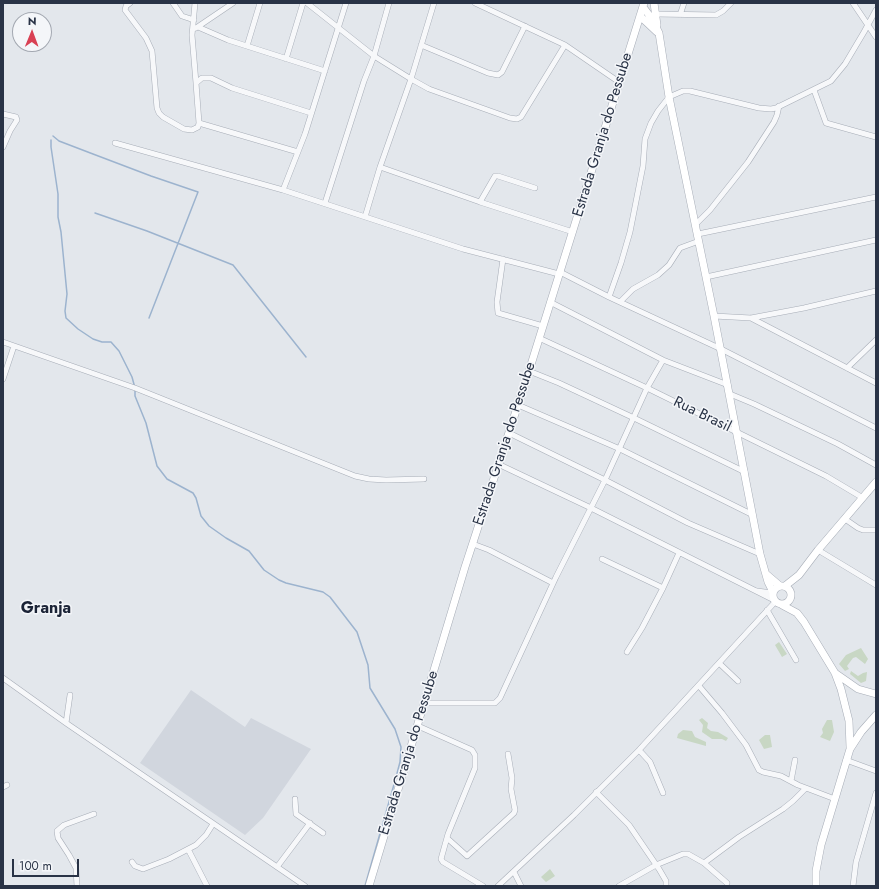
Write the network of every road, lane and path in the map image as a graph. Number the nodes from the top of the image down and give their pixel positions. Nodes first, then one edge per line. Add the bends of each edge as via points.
1 (130, 3) edge
2 (173, 3) edge
3 (195, 3) edge
4 (233, 3) edge
5 (260, 3) edge
6 (303, 3) edge
7 (307, 3) edge
8 (346, 3) edge
9 (389, 3) edge
10 (434, 3) edge
11 (476, 3) edge
12 (654, 3) edge
13 (684, 3) edge
14 (730, 3) edge
15 (853, 3) edge
16 (643, 5) edge
17 (876, 10) edge
18 (656, 14) junction
19 (680, 15) junction
20 (640, 16) junction
21 (194, 20) junction
22 (526, 26) junction
23 (868, 26) junction
24 (198, 27) junction
25 (339, 29) junction
26 (656, 29) junction
27 (193, 31) junction
28 (635, 31) junction
29 (876, 37) edge
30 (421, 45) junction
31 (565, 45) junction
32 (247, 46) junction
33 (374, 56) junction
34 (286, 59) junction
35 (325, 71) junction
36 (410, 79) junction
37 (619, 82) junction
38 (196, 83) junction
39 (814, 90) junction
40 (669, 97) junction
41 (779, 106) junction
42 (311, 113) junction
43 (3, 114) edge
44 (199, 124) junction
45 (876, 137) edge
46 (115, 143) dead end
47 (3, 147) edge
48 (298, 152) junction
49 (380, 167) junction
50 (535, 188) dead end
51 (283, 190) junction
52 (876, 197) edge
53 (480, 202) junction
54 (325, 203) junction
55 (365, 217) junction
56 (696, 224) junction
57 (573, 232) junction
58 (699, 237) junction
59 (876, 240) edge
60 (503, 259) junction
61 (560, 273) junction
62 (706, 277) junction
63 (876, 291) edge
64 (609, 297) junction
65 (550, 302) junction
66 (620, 302) junction
67 (714, 316) junction
68 (751, 318) junction
69 (543, 326) junction
70 (539, 338) junction
71 (876, 340) edge
72 (3, 342) edge
73 (14, 346) junction
74 (721, 349) junction
75 (663, 360) junction
76 (846, 368) junction
77 (529, 371) junction
78 (3, 379) edge
79 (876, 383) edge
80 (728, 386) junction
81 (648, 388) junction
82 (730, 394) junction
83 (518, 405) junction
84 (634, 418) junction
85 (876, 428) edge
86 (509, 433) junction
87 (738, 433) junction
88 (620, 449) junction
89 (498, 464) junction
90 (876, 465) edge
91 (745, 472) junction
92 (424, 479) dead end
93 (605, 480) junction
94 (876, 483) edge
95 (863, 498) junction
96 (591, 508) junction
97 (753, 515) junction
98 (845, 519) junction
99 (876, 530) edge
100 (473, 544) junction
101 (818, 550) junction
102 (679, 553) junction
103 (760, 554) junction
104 (602, 559) dead end
105 (766, 574) junction
106 (799, 575) junction
107 (553, 584) junction
108 (876, 585) edge
109 (783, 586) junction
110 (663, 588) junction
111 (791, 595) junction
112 (773, 597) junction
113 (782, 604) junction
114 (767, 610) junction
115 (797, 613) junction
116 (627, 652) dead end
117 (796, 660) dead end
118 (719, 663) junction
119 (835, 673) junction
120 (3, 678) edge
121 (738, 681) dead end
122 (699, 686) junction
123 (876, 694) edge
124 (70, 695) dead end
125 (424, 703) junction
126 (876, 715) edge
127 (66, 723) junction
128 (418, 726) junction
129 (850, 749) junction
130 (639, 750) junction
131 (508, 754) dead end
132 (795, 760) dead end
133 (846, 760) junction
134 (876, 771) edge
135 (791, 781) junction
136 (806, 788) junction
137 (596, 792) junction
138 (663, 793) dead end
139 (876, 793) edge
140 (295, 799) dead end
141 (834, 799) junction
142 (94, 814) dead end
143 (310, 823) junction
144 (213, 824) junction
145 (323, 832) dead end
146 (446, 838) junction
147 (188, 849) junction
148 (132, 862) dead end
149 (704, 864) junction
150 (656, 865) junction
151 (277, 867) junction
152 (514, 872) junction
153 (727, 882) dead end
154 (77, 886) edge
155 (207, 886) edge
156 (305, 886) edge
157 (368, 886) edge
158 (483, 886) edge
159 (498, 886) edge
160 (521, 886) edge
161 (619, 886) edge
162 (666, 886) edge
163 (816, 886) edge
164 (853, 886) edge

1 - 44 street via 125,10 146,38 152,51 159,113 184,129 195,130
2 - 21 street via 182,16
3 - 21 street
4 - 24 street
5 - 32 street
6 - 34 street
7 - 25 street
8 - 25 street
9 - 33 street
10 - 30 street
11 - 22 street
12 - 18 street
13 - 19 street
14 - 19 street via 716,15
15 - 23 street
16 - 20 street, Estrada Granja do Pessube
16 - 26 street
17 - 23 street
18 - 19 street
18 - 26 street
20 - 26 street
20 - 28 street, Estrada Granja do Pessube
21 - 27 street
22 - 30 street via 498,75
22 - 31 street
23 - 29 street
23 - 39 street via 845,64 831,81
24 - 27 street
24 - 32 street
25 - 33 street
25 - 35 street
26 - 28 street via 642,27
26 - 40 street
27 - 38 street
28 - 37 street, Estrada Granja do Pessube
30 - 36 street
31 - 36 street via 522,117 517,119 452,98
31 - 37 street
32 - 34 street
33 - 36 street
33 - 54 street
34 - 35 street
35 - 42 street
36 - 49 street
37 - 57 street, Estrada Granja do Pessube
38 - 42 street via 202,78 211,78 232,88
38 - 44 street
39 - 41 street
39 - 45 street via 826,123
40 - 41 street via 690,91 759,108 771,109
40 - 56 street
40 - 64 street via 658,110 646,139 630,232
41 - 56 street via 774,122 748,162
42 - 48 street
43 - 47 street via 16,117 18,120
44 - 48 street
46 - 51 street
48 - 51 street
49 - 53 street
49 - 55 street
50 - 53 street via 495,176
51 - 54 street
52 - 58 street
53 - 57 street
54 - 55 street
55 - 60 street
56 - 58 street
57 - 61 street, Estrada Granja do Pessube
58 - 62 street
58 - 66 street via 680,248 658,275 633,289
59 - 62 street
60 - 61 street
60 - 69 street via 497,302 498,313
61 - 64 street
61 - 65 street, Estrada Granja do Pessube
62 - 67 street
63 - 68 street
64 - 66 street
65 - 69 street, Estrada Granja do Pessube
65 - 75 street
66 - 74 street
67 - 68 street
67 - 74 street
68 - 76 street
69 - 70 street, Estrada Granja do Pessube
70 - 77 street, Estrada Granja do Pessube
70 - 81 street, Rua Brasil
71 - 76 street
72 - 73 street
73 - 78 street
73 - 92 street via 135,388 356,476 386,480
74 - 80 street
74 - 85 street
75 - 80 street
75 - 81 street
76 - 79 street
77 - 83 street, Estrada Granja do Pessube
77 - 84 street
80 - 82 street
81 - 84 street
81 - 87 street, Rua Brasil
82 - 87 street
82 - 90 street via 838,444
83 - 86 street, Estrada Granja do Pessube
83 - 88 street
84 - 88 street
84 - 91 street
86 - 89 street, Estrada Granja do Pessube
86 - 93 street
87 - 91 street
87 - 95 street, Rua Brasil via 826,476
88 - 93 street
88 - 97 street
89 - 96 street
89 - 100 street, Estrada Granja do Pessube
91 - 97 street
93 - 96 street
93 - 103 street via 688,523
94 - 95 street
95 - 98 street
96 - 102 street
96 - 107 street
97 - 103 street
98 - 99 street via 863,530
98 - 101 street
100 - 107 street
100 - 125 street, Estrada Granja do Pessube
101 - 106 street
101 - 108 street
102 - 110 street
102 - 112 street
103 - 105 street
104 - 110 street
105 - 109 street
105 - 112 street
106 - 109 street
106 - 111 street
107 - 125 street via 498,702
109 - 111 street via 789,589
109 - 112 street via 775,588
110 - 116 street
111 - 113 street via 787,603
111 - 115 street
112 - 113 street
112 - 114 street
113 - 115 street
114 - 117 street
114 - 118 street
115 - 119 street
118 - 121 street
118 - 122 street
119 - 123 street via 858,689
119 - 129 street via 849,721
120 - 127 street
122 - 130 street
122 - 135 street via 746,745 759,770
124 - 127 street
125 - 128 street, Estrada Granja do Pessube
126 - 129 street
127 - 144 street
128 - 146 street via 472,750 475,755 475,768
128 - 157 street, Estrada Granja do Pessube
129 - 133 street
130 - 137 street
130 - 138 street via 653,768
131 - 146 street via 514,813 467,856
132 - 135 street
133 - 134 street
133 - 141 street
135 - 136 street
136 - 141 street
136 - 149 street via 783,809 739,837
137 - 150 street via 629,825
137 - 152 street
139 - 164 street via 856,862
140 - 143 street via 296,814
141 - 163 street via 820,845
142 - 154 street via 64,825 57,831 58,838 76,868
143 - 145 street
143 - 151 street
144 - 147 street via 201,840
144 - 151 street
146 - 158 street via 441,857 443,862
147 - 148 street via 149,868 139,868
147 - 155 street
149 - 150 street via 688,854 683,854
149 - 153 street
150 - 161 street
150 - 162 street via 664,877
151 - 156 street
152 - 159 street
152 - 160 street

